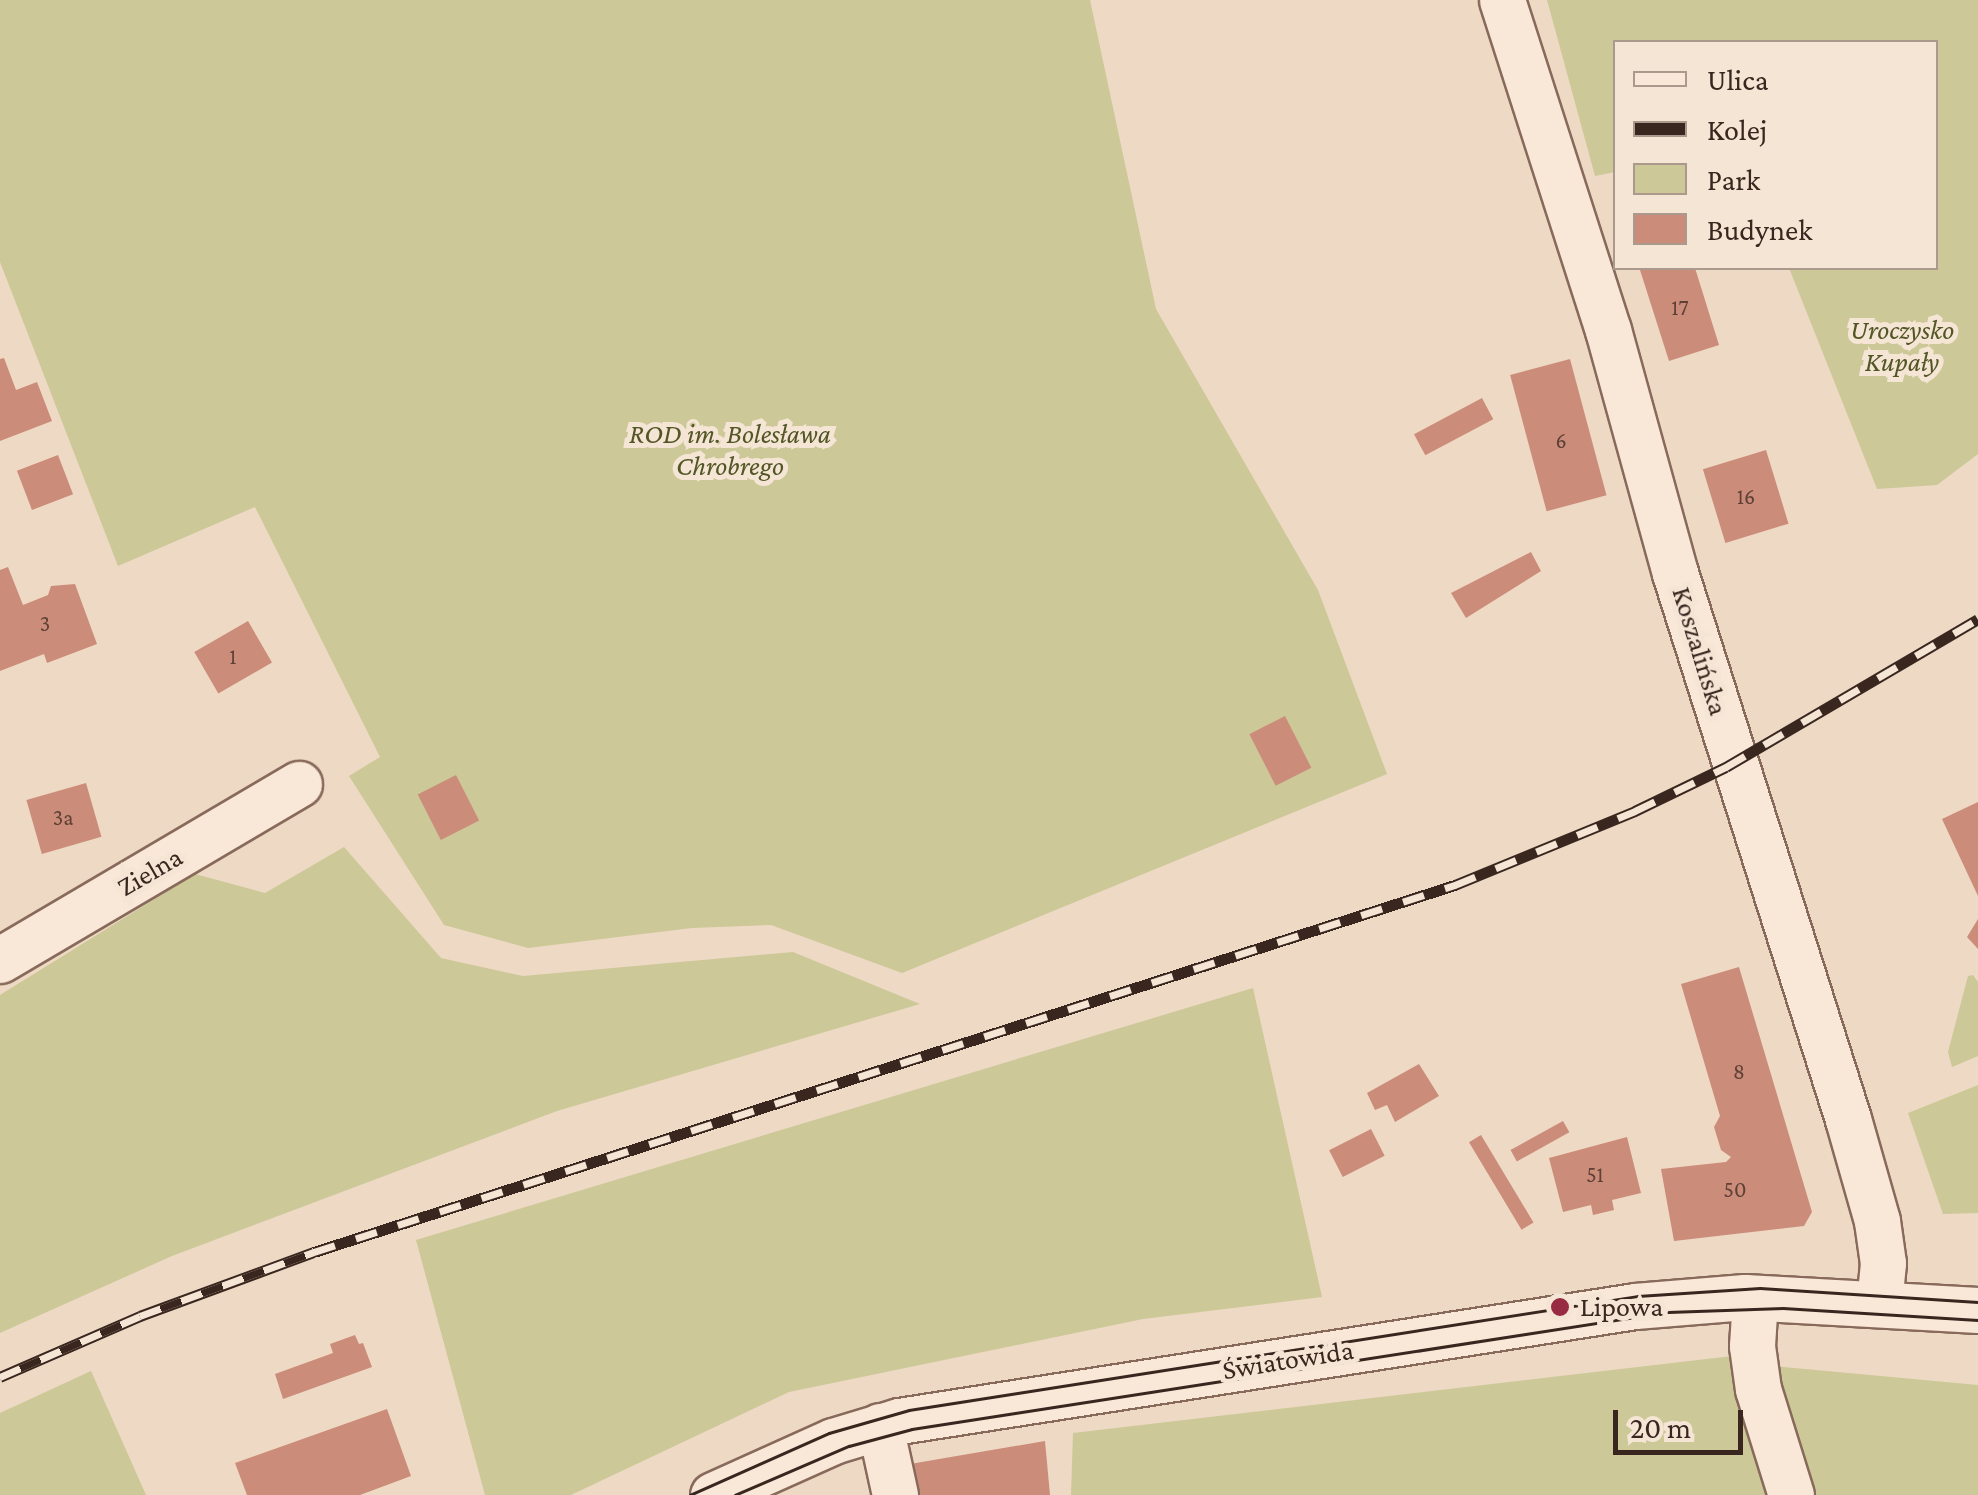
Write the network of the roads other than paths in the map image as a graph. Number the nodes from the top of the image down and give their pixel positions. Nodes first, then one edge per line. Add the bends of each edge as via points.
1 (1502, 0) edge
2 (299, 784) dead end
3 (0, 960) edge
4 (1755, 1298) junction
5 (1879, 1304) junction
6 (1978, 1310) edge
7 (880, 1426) junction
8 (712, 1495) edge
9 (895, 1495) edge
10 (1791, 1495) edge

1 - 5 street, Koszalińska via 1877,1221
2 - 3 street, Zielna
4 - 5 street, Światowida
4 - 7 street, Światowida via 1635,1306
4 - 10 street via 1758,1389
5 - 6 street
7 - 8 street, Światowida
7 - 9 street

